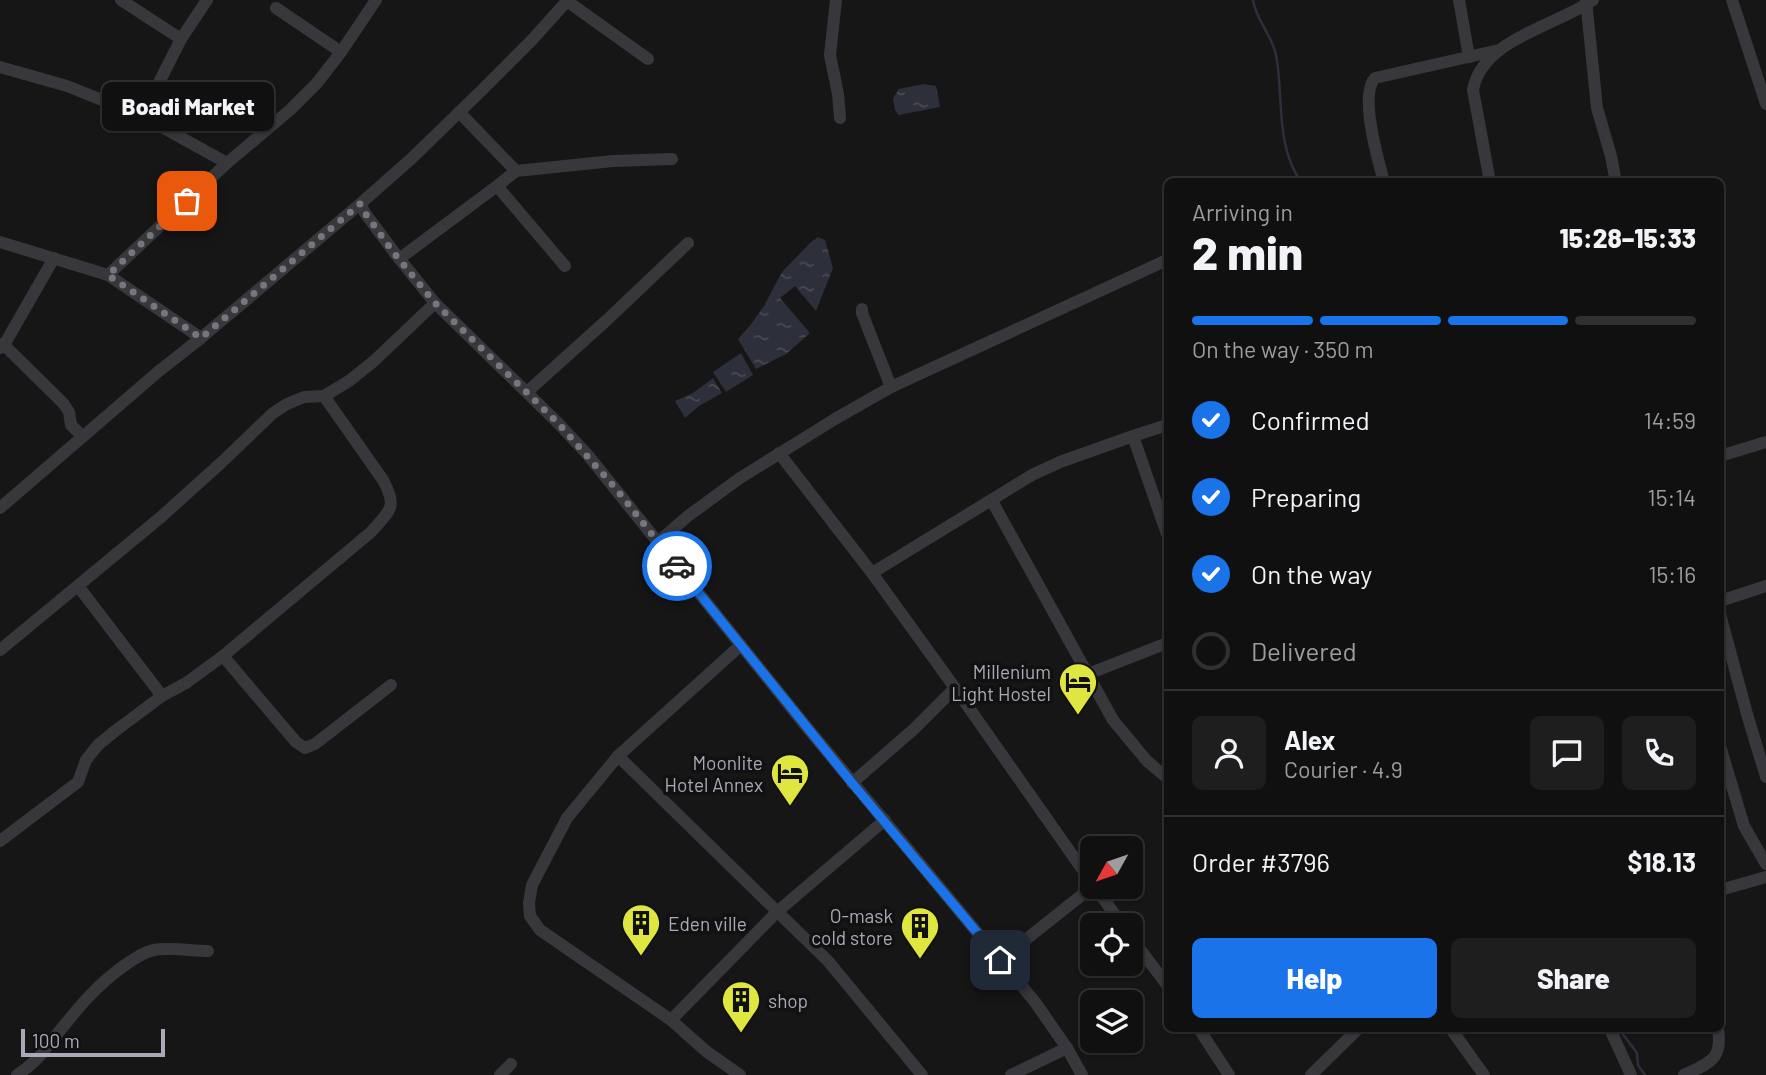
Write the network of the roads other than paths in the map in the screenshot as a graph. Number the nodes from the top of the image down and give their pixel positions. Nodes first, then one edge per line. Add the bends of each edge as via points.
1 (121, 0) edge
2 (207, 0) edge
3 (376, 0) edge
4 (568, 0) edge
5 (836, 0) edge
6 (1459, 0) edge
7 (1732, 0) edge
8 (1589, 1) edge
9 (276, 8) dead end
10 (181, 39) junction
11 (1501, 49) junction
12 (341, 52) junction
13 (1469, 57) junction
14 (648, 59) dead end
15 (0, 67) edge
16 (1766, 104) edge
17 (459, 112) junction
18 (142, 116) junction
19 (840, 118) dead end
20 (672, 159) dead end
21 (227, 163) junction
22 (516, 171) junction
23 (1383, 178) edge
24 (1489, 178) edge
25 (1615, 178) edge
26 (497, 186) junction
27 (360, 204) junction
28 (0, 242) edge
29 (688, 243) dead end
30 (54, 258) junction
31 (399, 258) junction
32 (1164, 261) edge
33 (565, 266) dead end
34 (108, 275) junction
35 (435, 303) junction
36 (862, 309) dead end
37 (201, 338) junction
38 (1, 346) edge
39 (891, 387) junction
40 (527, 392) junction
41 (324, 397) junction
42 (1164, 426) edge
43 (82, 436) junction
44 (1133, 436) junction
45 (1766, 442) edge
46 (779, 453) junction
47 (1724, 455) edge
48 (992, 501) junction
49 (0, 508) edge
50 (1164, 525) edge
51 (658, 542) junction
52 (872, 573) junction
53 (78, 586) junction
54 (1766, 586) edge
55 (1724, 600) edge
56 (1724, 629) edge
57 (1164, 644) edge
58 (741, 645) junction
59 (0, 650) edge
60 (223, 656) junction
61 (1088, 674) junction
62 (391, 685) dead end
63 (955, 688) junction
64 (162, 696) junction
65 (618, 756) junction
66 (1724, 759) edge
67 (1164, 775) edge
68 (1766, 777) edge
69 (852, 783) junction
70 (885, 820) junction
71 (0, 841) edge
72 (1766, 864) edge
73 (1080, 867) edge
74 (1766, 877) edge
75 (1724, 889) edge
76 (1080, 896) edge
77 (778, 911) junction
78 (208, 951) dead end
79 (1143, 953) edge
80 (1000, 960) junction
81 (1164, 981) edge
82 (671, 1020) junction
83 (1201, 1032) edge
84 (1355, 1032) edge
85 (1453, 1032) edge
86 (1611, 1032) edge
87 (1718, 1032) edge
88 (1067, 1048) junction
89 (511, 1064) dead end
90 (1320, 1072) edge
91 (17, 1075) edge
92 (500, 1075) edge
93 (740, 1075) edge
94 (922, 1075) edge
95 (1012, 1075) edge
96 (1082, 1075) edge
97 (1229, 1075) edge
98 (1484, 1075) edge
99 (1631, 1075) edge
100 (1684, 1075) edge

1 - 10 street
2 - 10 street
3 - 12 street
4 - 14 street
4 - 17 street
5 - 19 street via 830,55
6 - 13 street
7 - 16 street
8 - 11 street
8 - 25 street via 1597,108
9 - 12 street
10 - 18 street
11 - 13 street
11 - 24 street via 1482,68 1473,90
12 - 21 street via 290,110
13 - 23 street via 1372,81 1368,107
15 - 18 street via 67,86
17 - 22 street
17 - 27 street
18 - 21 street
20 - 22 street
21 - 34 street
22 - 26 street
26 - 31 street
26 - 33 street
27 - 31 street
27 - 37 street
28 - 30 street
29 - 40 street
30 - 34 street
30 - 38 street
31 - 35 street
32 - 39 street
34 - 37 street
35 - 40 street
35 - 41 street via 374,360
36 - 39 street
37 - 43 street
38 - 43 street via 63,403 71,425
39 - 46 street
40 - 51 street via 587,454
41 - 53 street via 304,397 273,413 180,501
41 - 60 street via 383,480 391,506 370,532
42 - 44 street
43 - 49 street
44 - 48 street via 1060,462
44 - 50 street
45 - 47 street
46 - 51 street
46 - 52 street
48 - 52 street
48 - 61 street
51 - 58 street
52 - 63 street
53 - 59 street
53 - 64 street
54 - 55 street
56 - 68 street
57 - 61 street
58 - 65 street
58 - 69 street
60 - 62 street via 305,748
60 - 64 street
61 - 67 street via 1118,728
63 - 69 street
63 - 73 street
64 - 71 street via 98,745 78,782
65 - 77 street
65 - 82 street via 567,818 532,885 530,916 540,930
66 - 72 street via 1744,826
69 - 70 street
70 - 77 street
70 - 80 street
74 - 75 street
76 - 80 street
77 - 82 street
77 - 94 street via 828,961
78 - 91 street via 155,949 143,953 93,991 34,1064
79 - 81 street
80 - 88 street
82 - 93 street
83 - 97 street
84 - 90 street
85 - 98 street
86 - 99 street
87 - 100 street via 1718,1053
88 - 95 street
88 - 96 street
89 - 92 street

